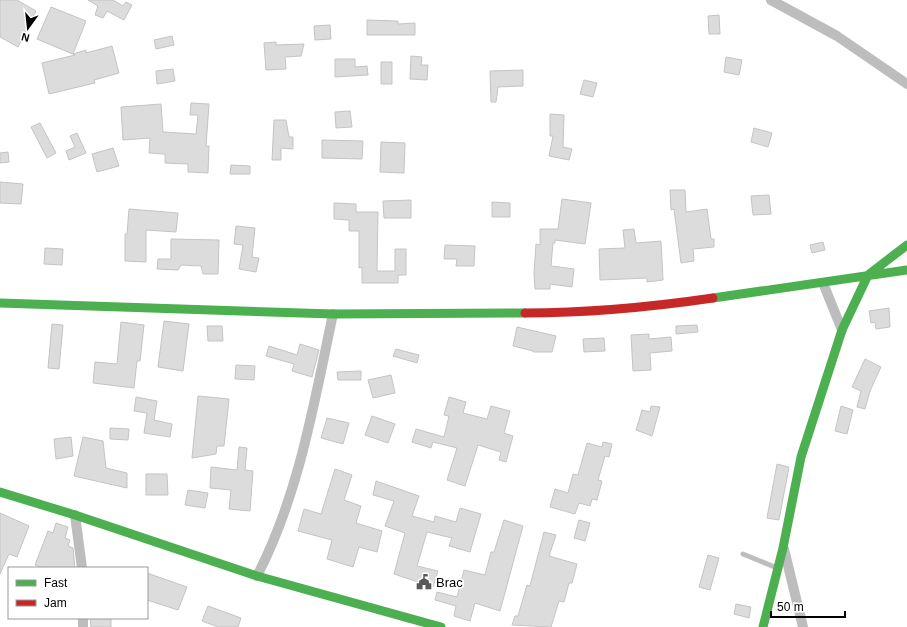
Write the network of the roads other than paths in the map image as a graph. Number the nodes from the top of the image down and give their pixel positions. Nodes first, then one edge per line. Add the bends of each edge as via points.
1 (772, 0) edge
2 (907, 84) edge
3 (907, 245) edge
4 (907, 270) edge
5 (868, 275) junction
6 (823, 283) junction
7 (0, 303) edge
8 (333, 314) junction
9 (842, 330) junction
10 (0, 492) edge
11 (76, 515) junction
12 (783, 548) junction
13 (742, 554) dead end
14 (82, 567) edge
15 (778, 568) junction
16 (257, 576) junction
17 (430, 625) edge
18 (441, 627) edge
19 (763, 627) edge
20 (802, 627) edge

1 - 2 street via 837,36
3 - 5 main road
4 - 5 main road
5 - 6 main road
5 - 9 main road
6 - 8 main road via 681,303 567,313
6 - 9 street
7 - 8 main road
8 - 16 street via 311,420 294,483 274,543
9 - 12 main road via 801,457
10 - 11 main road
11 - 14 street
11 - 16 main road
12 - 15 main road
12 - 20 street
13 - 15 lane
15 - 19 main road
16 - 17 main road
17 - 18 main road

